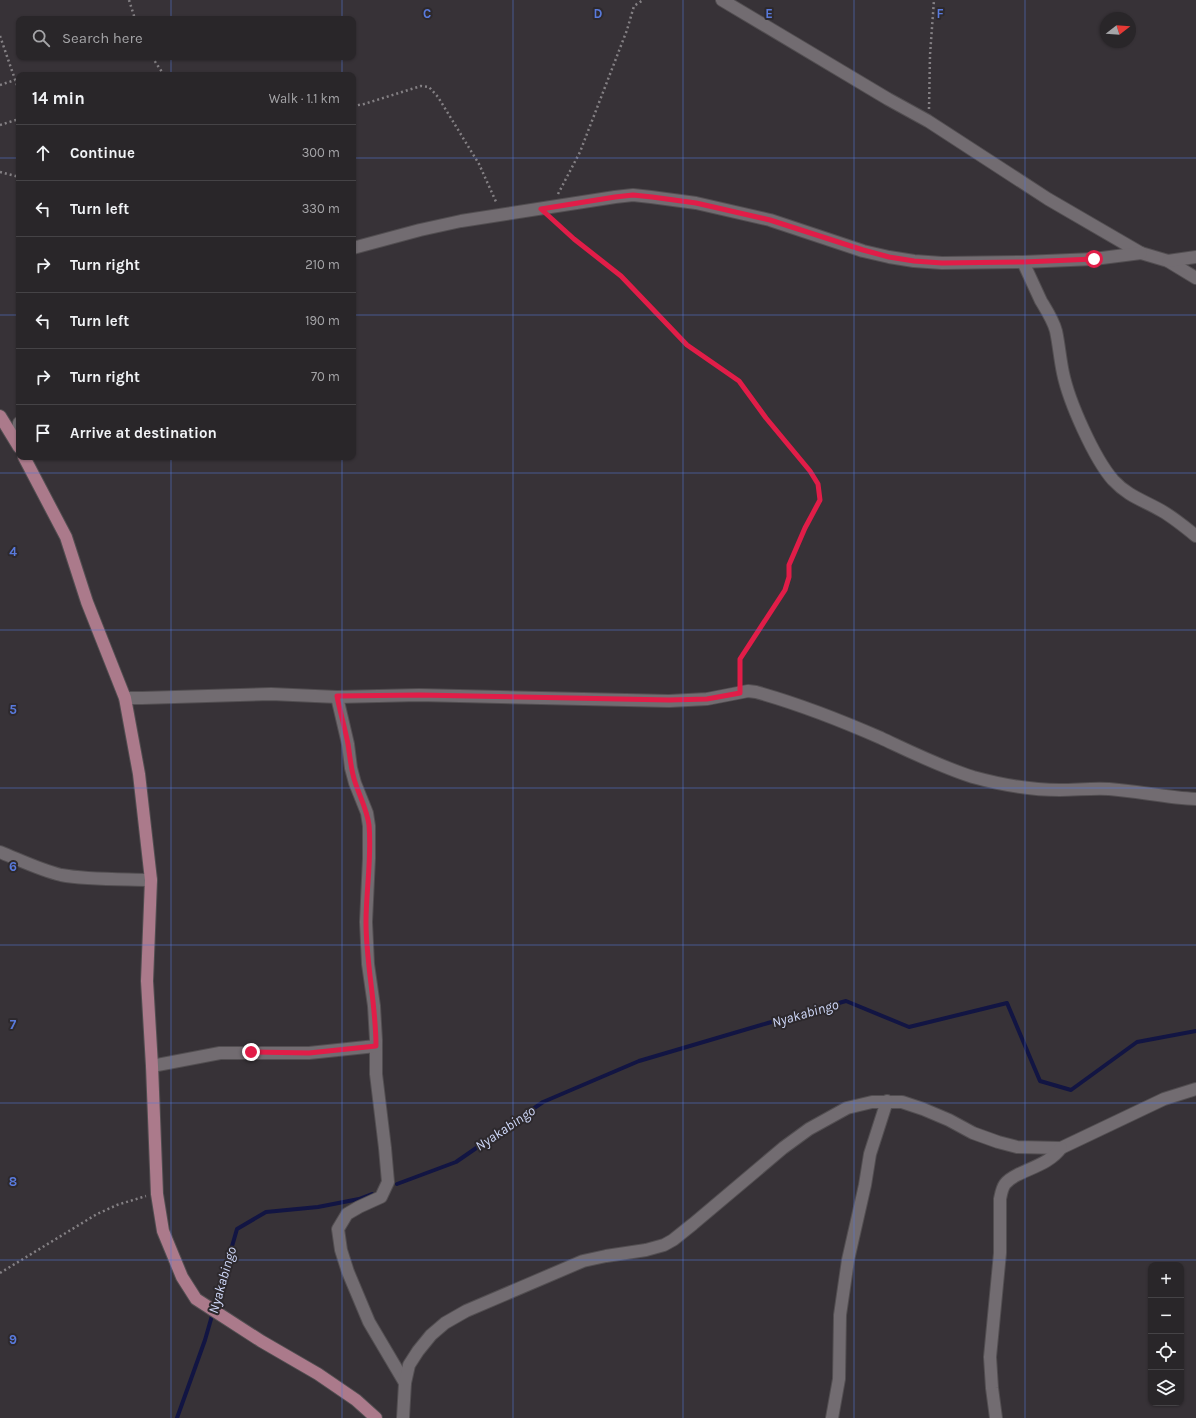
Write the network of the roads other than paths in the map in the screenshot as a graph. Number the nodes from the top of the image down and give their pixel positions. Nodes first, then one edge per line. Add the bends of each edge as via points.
1 (722, 0) edge
2 (356, 247) edge
3 (1141, 253) junction
4 (1196, 257) edge
5 (1168, 261) junction
6 (1024, 262) junction
7 (1196, 278) edge
8 (0, 416) edge
9 (16, 442) edge
10 (26, 460) edge
11 (1196, 536) edge
12 (337, 696) junction
13 (125, 698) junction
14 (1196, 799) edge
15 (0, 852) edge
16 (151, 880) junction
17 (376, 1046) junction
18 (152, 1066) junction
19 (1196, 1089) edge
20 (887, 1101) junction
21 (1062, 1148) junction
22 (405, 1383) junction
23 (376, 1418) edge
24 (403, 1418) edge
25 (832, 1418) edge
26 (996, 1418) edge

1 - 3 street via 928,121 1048,199
2 - 6 street via 461,222 633,195 696,203 770,220 889,257 942,263
3 - 5 street
3 - 6 street via 1094,259
4 - 5 street
5 - 7 street
6 - 11 street via 1056,331 1063,374 1081,424 1106,470 1126,491 1166,513
8 - 9 main road
10 - 13 main road via 66,537 87,602
12 - 13 street via 271,694
12 - 14 street via 669,700 707,699 756,692 801,706 946,767 1013,787 1108,789
12 - 17 street via 351,768 369,826 366,929
13 - 16 main road via 139,774
15 - 16 street via 46,871 63,875
16 - 18 main road via 147,981
17 - 18 street via 309,1053 220,1053
17 - 22 street via 376,1074 388,1182 380,1197 347,1214 338,1229 348,1272 370,1322
18 - 23 main road via 157,1194 163,1231 182,1277 196,1299 324,1378 356,1400
19 - 21 street via 1164,1099
20 - 21 street via 902,1102 923,1109 973,1133 1003,1143
20 - 22 street via 847,1108 809,1129 664,1245 583,1261 466,1311 445,1323 418,1351 409,1365
20 - 25 street via 870,1154 848,1260 840,1315 839,1379
21 - 26 street via 1045,1162 1010,1179 1002,1190 1000,1253 990,1357
22 - 24 street

